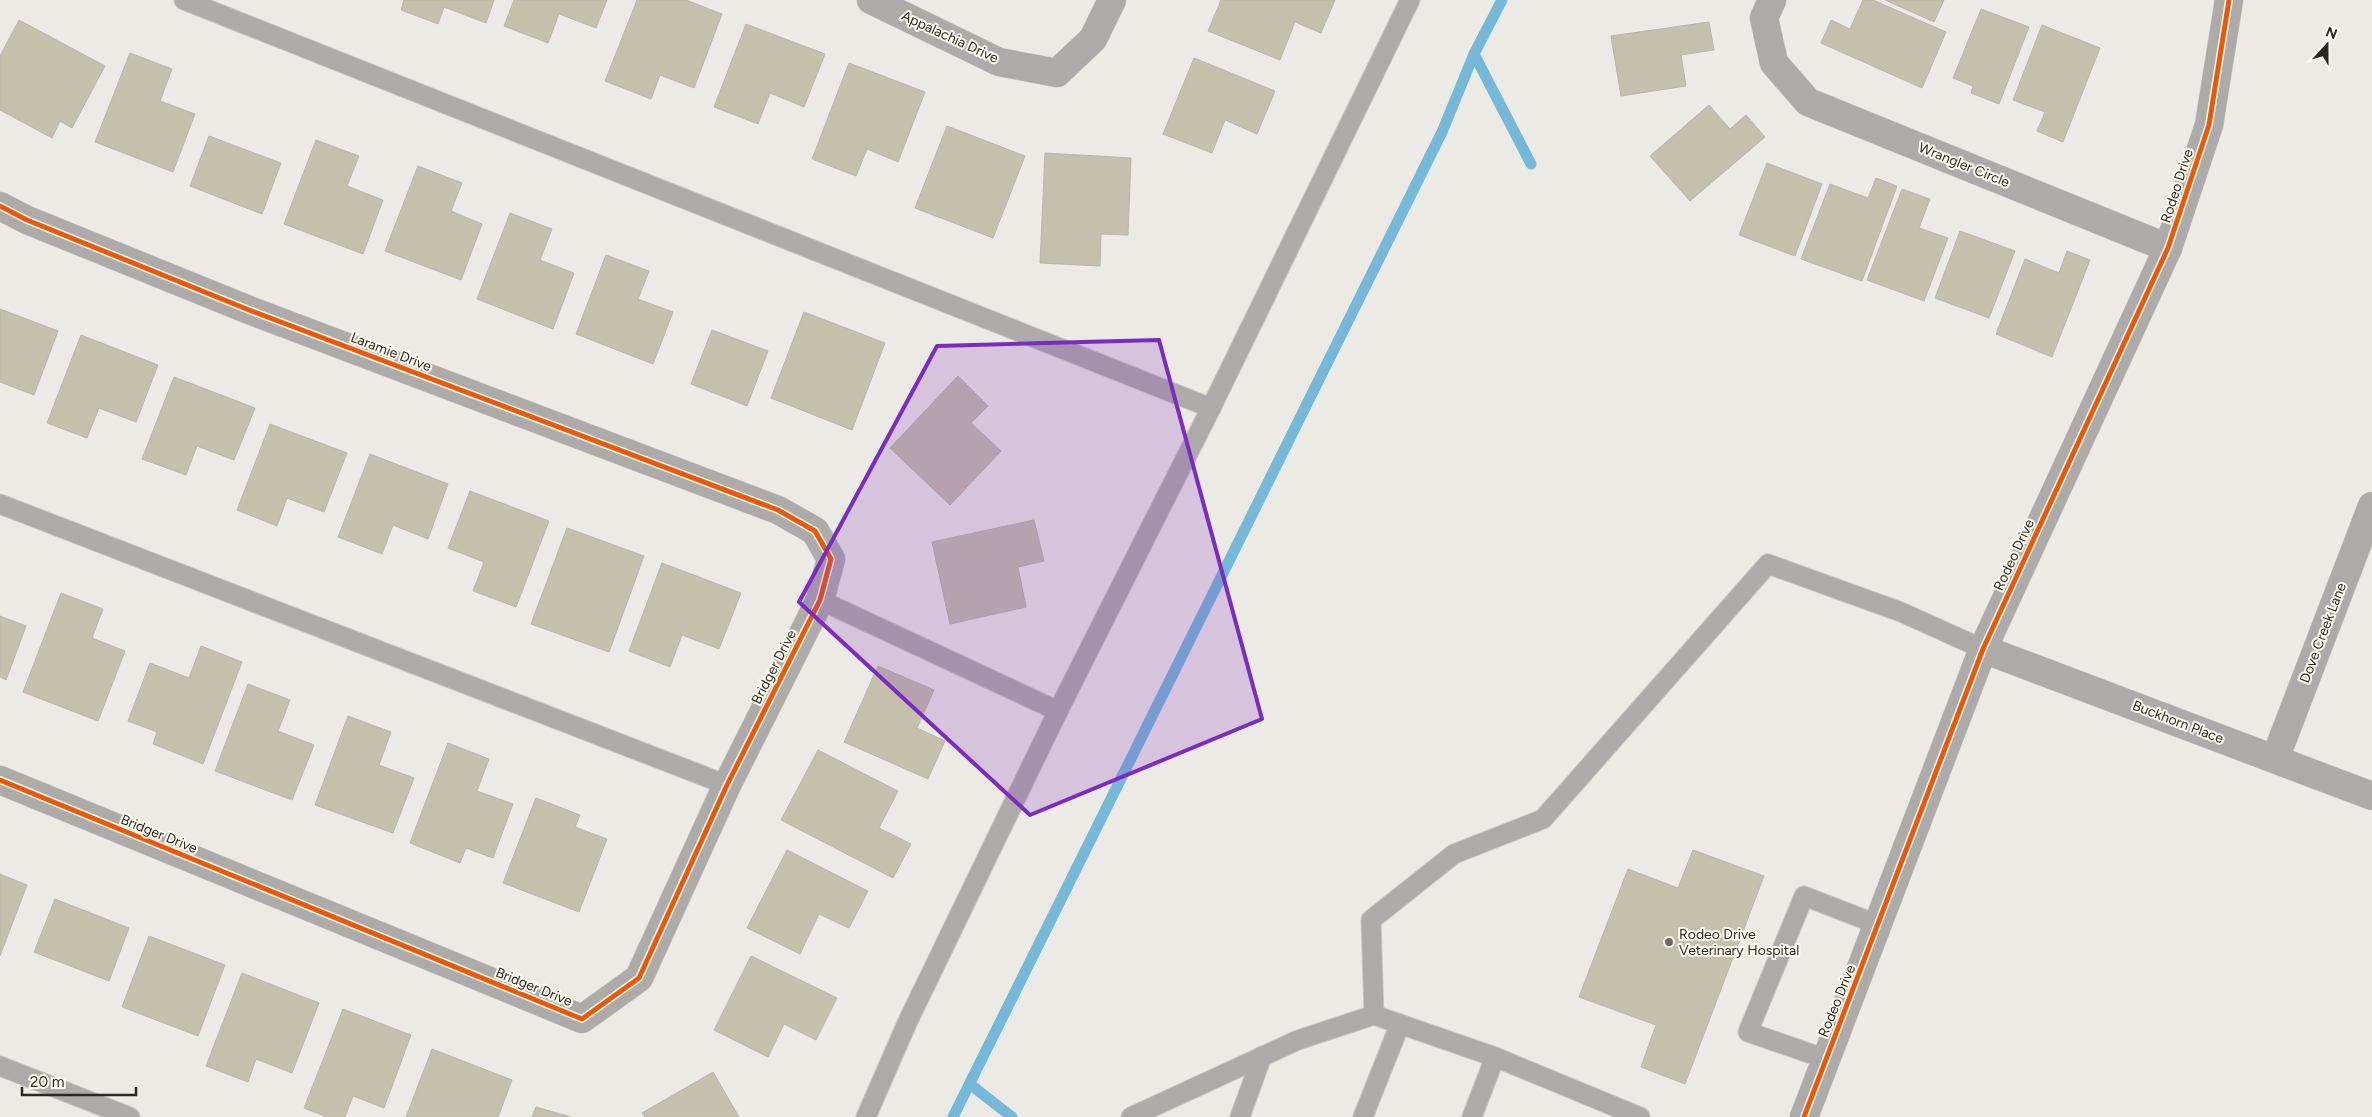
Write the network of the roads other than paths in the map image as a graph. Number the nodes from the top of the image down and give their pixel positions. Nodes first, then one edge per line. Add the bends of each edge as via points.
1 (184, 0) edge
2 (871, 0) edge
3 (1112, 0) edge
4 (1410, 0) edge
5 (1772, 0) edge
6 (2229, 0) edge
7 (0, 206) edge
8 (2168, 248) junction
9 (1210, 408) junction
10 (0, 504) edge
11 (2372, 506) edge
12 (778, 510) joint
13 (820, 600) junction
14 (1983, 649) junction
15 (1058, 711) junction
16 (2275, 759) junction
17 (0, 780) edge
18 (727, 785) junction
19 (2372, 796) edge
20 (1879, 925) junction
21 (1374, 1015) junction
22 (1400, 1024) junction
23 (1262, 1056) junction
24 (1494, 1057) junction
25 (1826, 1059) junction
26 (0, 1066) edge
27 (130, 1117) edge
28 (866, 1117) edge
29 (1131, 1117) edge
30 (1240, 1117) edge
31 (1363, 1117) edge
32 (1472, 1117) edge
33 (1640, 1117) edge
34 (1804, 1117) edge

1 - 9 lane
2 - 3 street, Appalachia Drive via 999,62 1057,73 1094,38
4 - 9 lane
5 - 8 street, Wrangler Circle via 1764,18 1774,63 1808,102
6 - 8 street, Rodeo Drive via 2209,125
7 - 12 street, Laramie Drive via 248,310
8 - 14 street, Rodeo Drive
9 - 15 lane
10 - 18 lane
11 - 16 street, Dove Creek Lane
12 - 13 street, Bridger Drive via 815,531 831,559
13 - 15 lane
13 - 18 street, Bridger Drive
14 - 16 street, Buckhorn Place
14 - 20 street, Rodeo Drive
14 - 21 lane via 1901,612 1768,564 1543,819 1454,854 1371,920
15 - 28 lane via 908,1021
16 - 19 street, Buckhorn Place
17 - 18 street, Bridger Drive via 582,1019 639,978
20 - 25 street, Rodeo Drive
20 - 25 lane via 1804,896 1748,1032
21 - 22 lane
21 - 23 lane via 1298,1040
22 - 24 lane
22 - 31 lane
23 - 29 lane
23 - 30 lane
24 - 32 lane
24 - 33 lane
25 - 34 street, Rodeo Drive
26 - 27 lane

